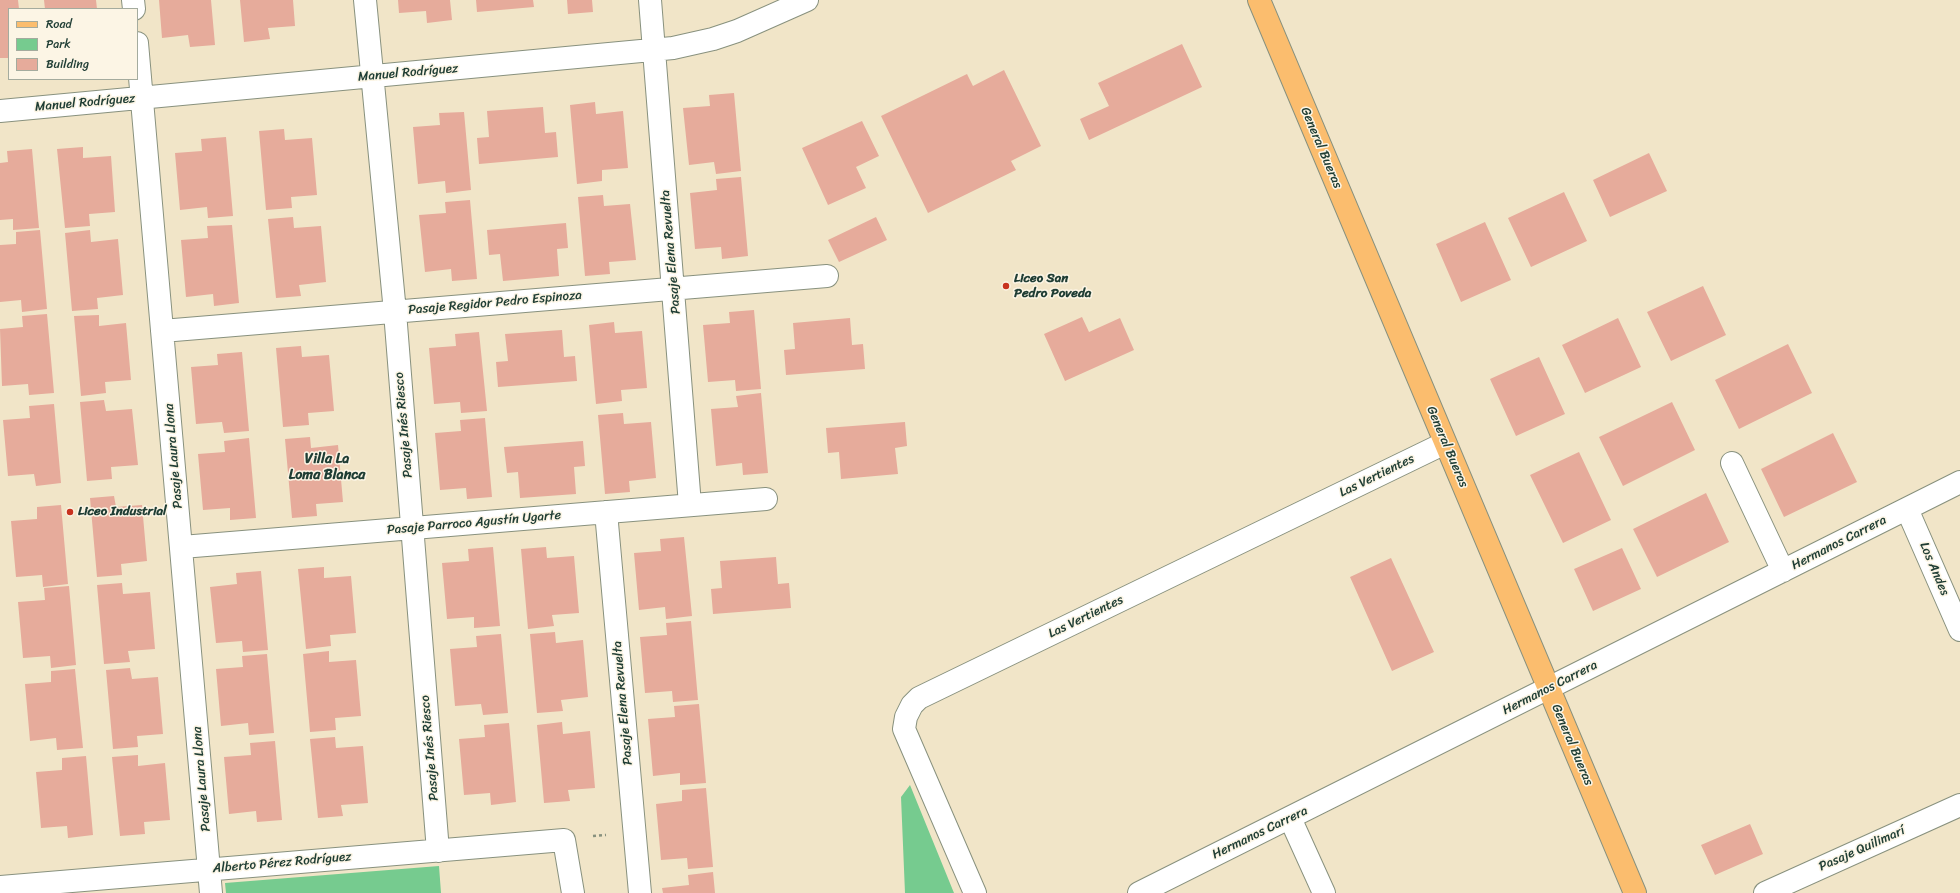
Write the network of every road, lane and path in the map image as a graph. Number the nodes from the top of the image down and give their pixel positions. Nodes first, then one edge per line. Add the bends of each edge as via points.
1 (365, 0) edge
2 (650, 0) edge
3 (807, 0) edge
4 (1259, 0) edge
5 (654, 49) junction
6 (138, 54) edge
7 (371, 76) junction
8 (142, 98) junction
9 (0, 111) edge
10 (827, 276) dead end
11 (674, 288) junction
12 (395, 312) junction
13 (162, 331) junction
14 (1445, 443) junction
15 (1732, 463) dead end
16 (1960, 482) edge
17 (766, 499) dead end
18 (690, 505) junction
19 (1907, 509) junction
20 (606, 512) junction
21 (412, 528) junction
22 (182, 548) junction
23 (1783, 571) junction
24 (1960, 630) edge
25 (1549, 689) junction
26 (1960, 805) edge
27 (1290, 818) junction
28 (634, 831) junction
29 (564, 840) junction
30 (438, 851) junction
31 (210, 869) junction
32 (0, 887) edge
33 (211, 893) edge
34 (573, 893) edge
35 (640, 893) edge
36 (975, 893) edge
37 (1138, 893) edge
38 (1324, 893) edge
39 (1635, 893) edge
40 (1765, 893) edge

1 - 7 street, Pasaje Inés Riesco
2 - 5 street, Pasaje Elena Revuelta
3 - 5 street, Manuel Rodríguez via 713,39 673,48
4 - 14 main road, General Bueras
5 - 7 street, Manuel Rodríguez
5 - 11 street, Pasaje Elena Revuelta
6 - 8 street, Pasaje Laura Llona
7 - 8 street, Manuel Rodríguez
7 - 12 street, Pasaje Inés Riesco
8 - 9 street, Manuel Rodríguez
8 - 13 street, Pasaje Laura Llona
10 - 11 street, Pasaje Regidor Pedro Espinoza
11 - 12 street, Pasaje Regidor Pedro Espinoza
11 - 18 street, Pasaje Elena Revuelta
12 - 13 street, Pasaje Regidor Pedro Espinoza
12 - 21 street, Pasaje Inés Riesco
13 - 22 street, Pasaje Laura Llona
14 - 25 main road, General Bueras
14 - 36 street, Las Vertientes via 919,698 906,717 904,729
15 - 23 street
16 - 19 street, Hermanos Carrera
17 - 18 street, Pasaje Parroco Agustín Ugarte
18 - 20 street, Pasaje Parroco Agustín Ugarte
19 - 23 street, Hermanos Carrera
19 - 24 street, Los Andes
20 - 21 street, Pasaje Parroco Agustín Ugarte
20 - 28 street, Pasaje Elena Revuelta
21 - 22 street, Pasaje Parroco Agustín Ugarte
21 - 30 street, Pasaje Inés Riesco
22 - 31 street, Pasaje Laura Llona
23 - 25 street, Hermanos Carrera
25 - 27 street, Hermanos Carrera
25 - 39 main road, General Bueras
26 - 40 street, Pasaje Quilimarí
27 - 37 street, Hermanos Carrera
27 - 38 street
28 - 29 path
28 - 35 street, Pasaje Elena Revuelta
29 - 30 street, Alberto Pérez Rodríguez
29 - 34 street
30 - 31 street, Alberto Pérez Rodríguez
31 - 32 street, Alberto Pérez Rodríguez
31 - 33 street, Pasaje Laura Llona

